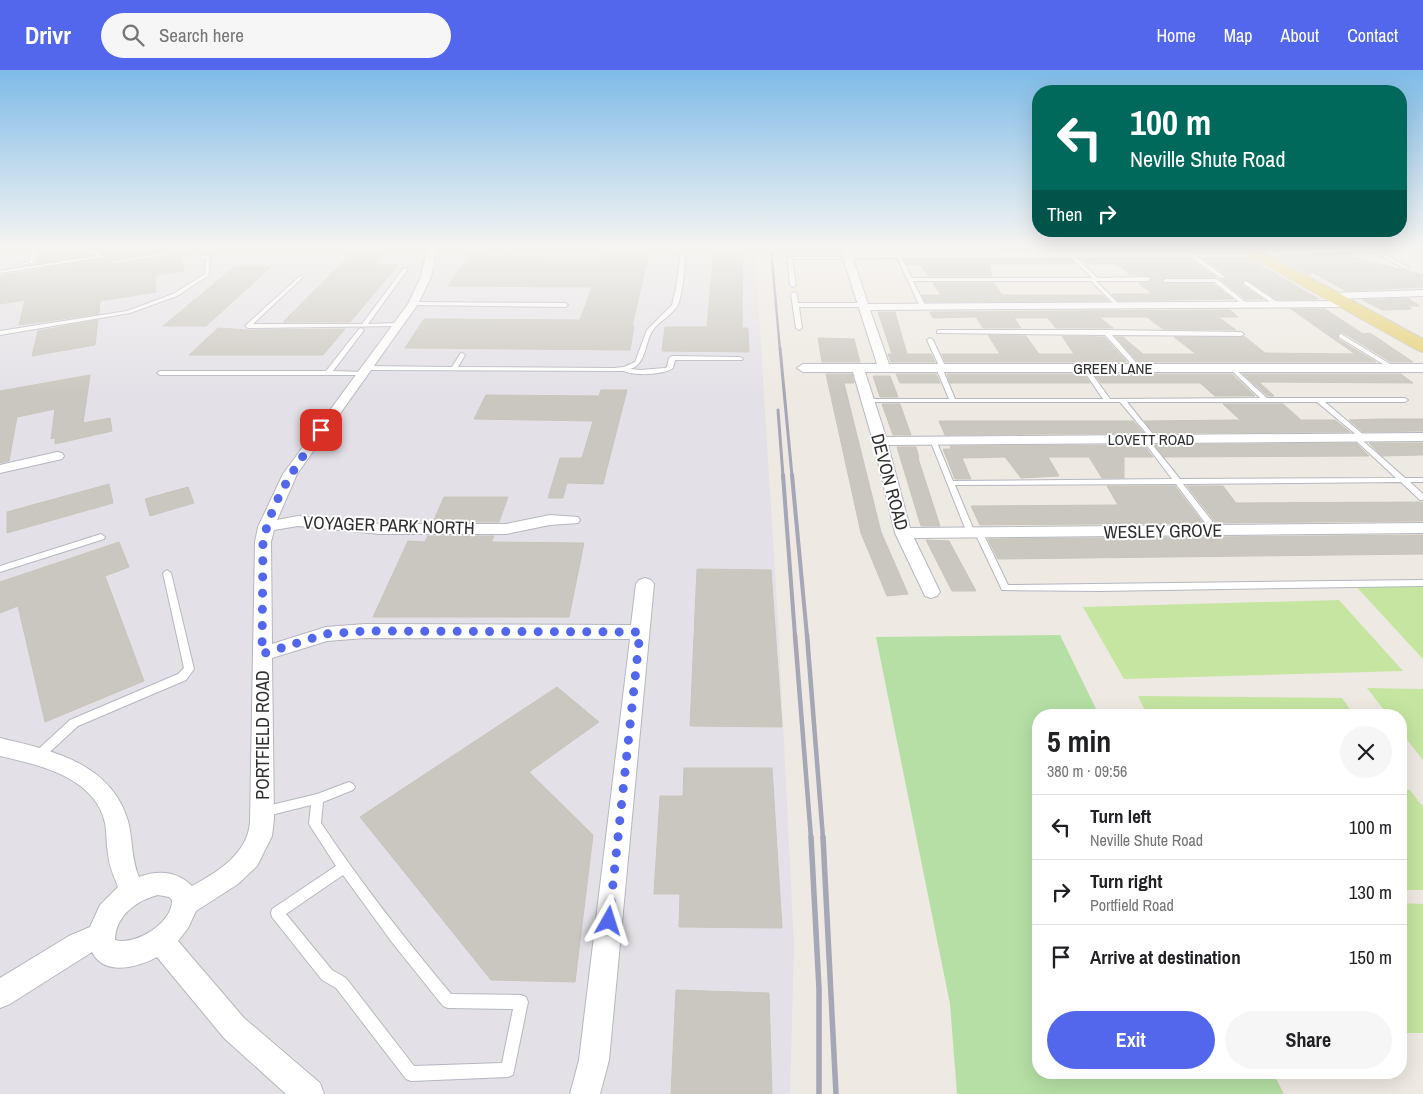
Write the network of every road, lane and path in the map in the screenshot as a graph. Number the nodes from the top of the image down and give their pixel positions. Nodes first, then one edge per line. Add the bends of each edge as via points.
1 (170, 297) edge
2 (279, 297) edge
3 (385, 297) edge
4 (416, 297) edge
5 (677, 297) edge
6 (795, 297) edge
7 (862, 297) edge
8 (918, 297) edge
9 (1110, 297) edge
10 (1236, 297) edge
11 (1266, 297) edge
12 (1334, 297) edge
13 (413, 304) junction
14 (565, 304) dead end
15 (1348, 304) junction
16 (796, 305) junction
17 (1246, 305) junction
18 (1278, 305) junction
19 (865, 306) junction
20 (1118, 306) junction
21 (923, 307) junction
22 (397, 325) junction
23 (362, 328) junction
24 (799, 328) dead end
25 (939, 332) dead end
26 (1106, 332) junction
27 (0, 333) edge
28 (1241, 334) dead end
29 (1341, 336) dead end
30 (930, 340) dead end
31 (1423, 346) edge
32 (462, 355) dead end
33 (740, 359) dead end
34 (634, 366) junction
35 (803, 368) dead end
36 (858, 368) junction
37 (884, 368) junction
38 (941, 368) junction
39 (1086, 368) junction
40 (1138, 368) junction
41 (1232, 368) junction
42 (1393, 368) junction
43 (1423, 368) edge
44 (454, 369) junction
45 (365, 370) junction
46 (623, 370) junction
47 (655, 370) junction
48 (160, 373) dead end
49 (328, 373) junction
50 (1108, 400) junction
51 (1122, 400) junction
52 (1265, 400) junction
53 (1318, 400) junction
54 (1405, 400) dead end
55 (868, 401) junction
56 (953, 401) junction
57 (1423, 437) edge
58 (1360, 438) junction
59 (1149, 439) junction
60 (933, 440) junction
61 (880, 441) junction
62 (57, 456) dead end
63 (0, 468) edge
64 (1402, 480) junction
65 (1423, 480) edge
66 (1176, 482) junction
67 (951, 483) junction
68 (1423, 498) edge
69 (572, 520) dead end
70 (266, 527) junction
71 (1423, 528) edge
72 (1215, 530) junction
73 (903, 533) junction
74 (975, 533) junction
75 (101, 537) dead end
76 (0, 569) edge
77 (167, 573) dead end
78 (1423, 583) edge
79 (645, 584) dead end
80 (931, 592) dead end
81 (640, 632) junction
82 (262, 654) junction
83 (0, 747) edge
84 (37, 757) junction
85 (349, 787) dead end
86 (318, 799) junction
87 (262, 813) junction
88 (343, 868) junction
89 (133, 892) junction
90 (185, 903) junction
91 (100, 936) junction
92 (161, 941) junction
93 (0, 994) edge
94 (309, 1094) edge
95 (585, 1094) edge

1 - 27 lane via 128,312
2 - 23 lane via 248,326
3 - 23 lane
4 - 13 street, PORTFIELD ROAD
5 - 34 lane via 676,304 650,330
6 - 16 lane
7 - 19 street
8 - 21 lane
9 - 20 lane
10 - 17 lane
11 - 18 lane
12 - 15 main road
13 - 14 lane
13 - 22 street, PORTFIELD ROAD
15 - 18 street
15 - 31 main road
16 - 19 lane
16 - 24 lane
17 - 18 street
17 - 20 street
19 - 21 street
19 - 37 street
20 - 21 street
22 - 23 lane
22 - 45 street, PORTFIELD ROAD
23 - 49 lane
25 - 26 lane
26 - 28 lane
26 - 40 lane
29 - 42 lane
30 - 38 lane
32 - 44 lane
33 - 47 lane via 672,358 670,368
34 - 46 lane
34 - 47 lane
35 - 36 street, GREEN LANE
36 - 37 street, GREEN LANE
36 - 55 street, DEVON ROAD
37 - 38 street, GREEN LANE
38 - 39 street, GREEN LANE
38 - 56 lane
39 - 40 street, GREEN LANE
39 - 50 lane
40 - 41 street, GREEN LANE
41 - 42 street, GREEN LANE
41 - 52 lane
42 - 43 street, GREEN LANE
44 - 45 lane
44 - 46 lane
45 - 49 lane
45 - 70 street, PORTFIELD ROAD via 290,474
46 - 47 lane
48 - 49 lane
50 - 51 lane
50 - 56 lane
51 - 52 lane
51 - 59 lane
52 - 53 lane
53 - 54 lane
53 - 58 lane
55 - 56 lane
55 - 61 street, DEVON ROAD
57 - 58 street, LOVETT ROAD
58 - 59 street, LOVETT ROAD
58 - 64 lane
59 - 60 street, LOVETT ROAD
59 - 66 lane
60 - 61 street, LOVETT ROAD
60 - 67 lane
61 - 73 street, DEVON ROAD
62 - 63 street
64 - 65 lane
64 - 66 lane
64 - 68 lane
66 - 67 lane
66 - 72 lane
67 - 74 lane
69 - 70 street, VOYAGER PARK NORTH via 550,520 506,529 380,529 298,521
70 - 82 street, PORTFIELD ROAD via 263,542
71 - 72 street, WESLEY GROVE
72 - 74 street, WESLEY GROVE
73 - 74 street, WESLEY GROVE
73 - 80 street, DEVON ROAD
74 - 78 lane via 1005,588
75 - 76 lane
77 - 84 lane via 189,669 182,678 74,723
79 - 81 street
81 - 82 street via 365,631 326,634
81 - 95 street via 594,1060
82 - 87 street, PORTFIELD ROAD
83 - 84 street
84 - 89 street via 72,768 102,791 115,817 120,858
85 - 86 lane
86 - 87 lane
86 - 88 lane via 315,824
87 - 90 street, PORTFIELD ROAD via 260,838 250,857 216,888
88 - 88 lane via 448,1001 521,1002 508,1070 411,1074 341,984 327,975 277,913
89 - 90 street via 146,886 169,884 178,887
89 - 91 street via 106,917
90 - 92 street via 178,922
91 - 92 street via 107,951 126,955
91 - 93 street via 78,945
92 - 94 street via 234,1028

